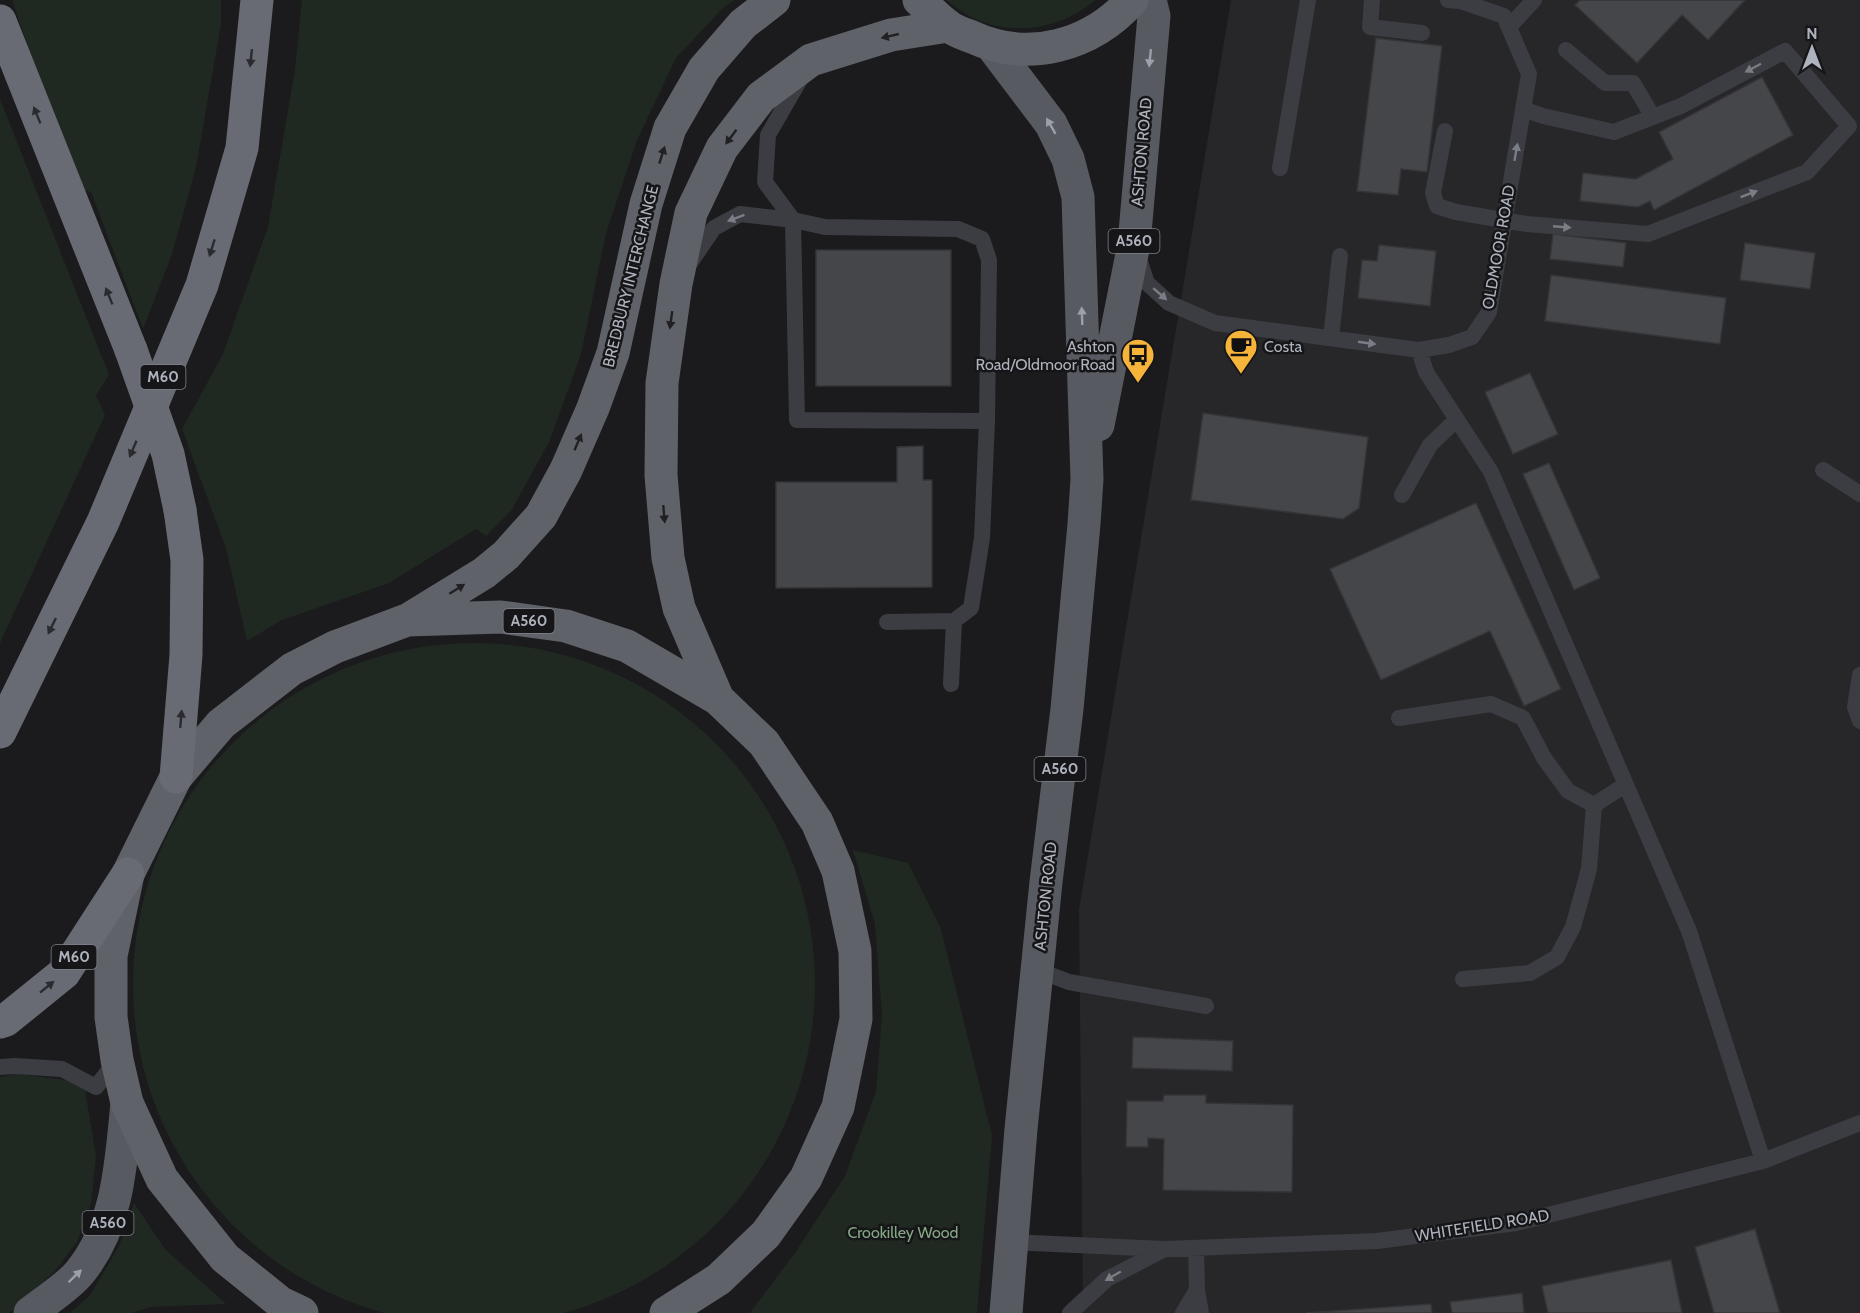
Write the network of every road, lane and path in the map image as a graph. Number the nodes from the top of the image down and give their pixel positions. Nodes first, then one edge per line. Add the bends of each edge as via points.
1 (256, 0) edge
2 (774, 0) edge
3 (919, 0) edge
4 (1150, 0) edge
5 (1308, 0) edge
6 (1372, 0) edge
7 (1448, 0) edge
8 (1534, 0) edge
9 (1122, 10) edge
10 (0, 21) edge
11 (948, 26) junction
12 (1509, 27) junction
13 (1422, 33) dead end
14 (992, 46) junction
15 (1566, 50) dead end
16 (811, 60) junction
17 (1523, 109) junction
18 (1653, 117) junction
19 (1445, 131) dead end
20 (1280, 168) dead end
21 (793, 220) junction
22 (1504, 220) junction
23 (1134, 244) junction
24 (1340, 256) dead end
25 (676, 284) junction
26 (1331, 338) junction
27 (1419, 350) junction
28 (1456, 420) junction
29 (987, 421) junction
30 (1823, 470) dead end
31 (1087, 479) junction
32 (1860, 494) edge
33 (1402, 495) dead end
34 (407, 620) junction
35 (954, 621) junction
36 (887, 622) dead end
37 (1860, 675) edge
38 (951, 684) dead end
39 (718, 699) junction
40 (1399, 718) dead end
41 (1860, 721) edge
42 (0, 732) edge
43 (176, 777) junction
44 (1625, 785) junction
45 (1594, 805) junction
46 (128, 874) junction
47 (1038, 970) junction
48 (1463, 979) dead end
49 (1206, 1006) dead end
50 (0, 1022) edge
51 (117, 1060) junction
52 (0, 1067) edge
53 (127, 1102) junction
54 (1860, 1124) edge
55 (1762, 1161) junction
56 (1011, 1242) junction
57 (1197, 1248) junction
58 (1164, 1249) junction
59 (1197, 1290) junction
60 (30, 1313) edge
61 (302, 1313) edge
62 (666, 1313) edge
63 (1006, 1313) edge
64 (1070, 1313) edge
65 (1183, 1313) edge
66 (1201, 1313) edge

1 -> 42 highway, M60 via 242,147 202,285 103,522
34 -> 2 highway, BREDBURY INTERCHANGE / A560 via 484,573 541,516 566,470 613,353 646,204 670,128 704,69 743,24
3 - 11 highway, A560
4 - 9 lane
4 -> 23 main road, ASHTON ROAD / A560 via 1154,16
5 - 20 lane
6 - 13 lane via 1370,27
7 - 12 lane via 1504,16
8 - 12 lane
9 - 14 highway, A560 via 1076,41 1034,50
43 -> 10 highway, M60, bridge via 186,655 187,560 168,454 131,350
11 - 14 highway, A560
11 -> 16 highway, BREDBURY INTERCHANGE / A560 via 891,35
12 - 17 lane, OLDMOOR ROAD via 1529,74
31 -> 14 main road, ASHTON ROAD / A560 via 1078,197 1068,159 1051,124
15 - 18 lane via 1605,83 1633,82
16 - 21 lane via 768,135 765,182
16 -> 25 highway, BREDBURY INTERCHANGE / A560 via 760,97 722,148 691,213
17 - 18 lane via 1614,132
22 -> 17 lane, OLDMOOR ROAD
22 -> 18 lane via 1648,234 1807,172 1849,126 1785,51
19 - 22 lane via 1433,193 1437,206
21 -> 25 lane via 740,214 714,228
21 - 29 lane via 825,227 958,229 982,239 989,260
21 - 29 lane via 797,420
22 - 27 lane, OLDMOOR ROAD via 1489,312 1472,337
23 -> 26 lane, OLDMOOR ROAD via 1147,283 1169,303 1215,323
23 - 31 main road, ASHTON ROAD / A560
24 - 26 lane
25 -> 39 highway, BREDBURY INTERCHANGE / A560 via 662,383 661,475 668,558 679,608
26 -> 27 lane, OLDMOOR ROAD
27 - 28 lane via 1426,372
28 - 33 lane via 1430,445
28 - 44 lane via 1491,472
29 - 35 lane via 982,538 971,608
30 - 32 lane
31 - 47 main road, ASHTON ROAD / A560 via 1067,710
34 - 39 highway, BREDBURY INTERCHANGE / A560 via 501,617 566,626 627,646
34 - 43 highway, BREDBURY INTERCHANGE / A560 via 335,647 292,669 221,724
35 - 36 lane
35 - 38 lane
37 - 41 lane via 1855,707
39 - 62 highway, BREDBURY INTERCHANGE / A560 via 764,743 817,822 837,871 855,951 856,1019 838,1107 806,1178 766,1233 719,1279
40 - 45 lane via 1491,704 1522,718 1568,791
43 - 46 highway, BREDBURY INTERCHANGE / A560
44 - 45 lane
44 - 55 lane via 1689,932
45 - 48 lane via 1589,868 1574,927 1557,957 1530,973
50 -> 46 highway, M60 via 64,973
46 - 51 highway, BREDBURY INTERCHANGE / A560 via 111,956 111,1017
47 - 49 lane via 1069,982
47 - 56 main road, ASHTON ROAD / A560
51 - 52 lane via 96,1087 62,1069
51 - 53 highway, BREDBURY INTERCHANGE / A560
60 -> 53 main road, A560 via 79,1274 105,1233 118,1188
53 - 61 highway, BREDBURY INTERCHANGE / A560 via 162,1179 225,1258 281,1303
54 - 55 lane, WHITEFIELD ROAD
55 - 57 lane, WHITEFIELD ROAD via 1516,1223 1377,1241
56 - 58 lane, WHITEFIELD ROAD
56 - 63 main road, ASHTON ROAD / A560
57 - 58 lane, WHITEFIELD ROAD
57 - 59 lane
58 -> 64 lane, WHITEFIELD ROAD via 1107,1279
59 - 65 lane
59 - 66 lane

